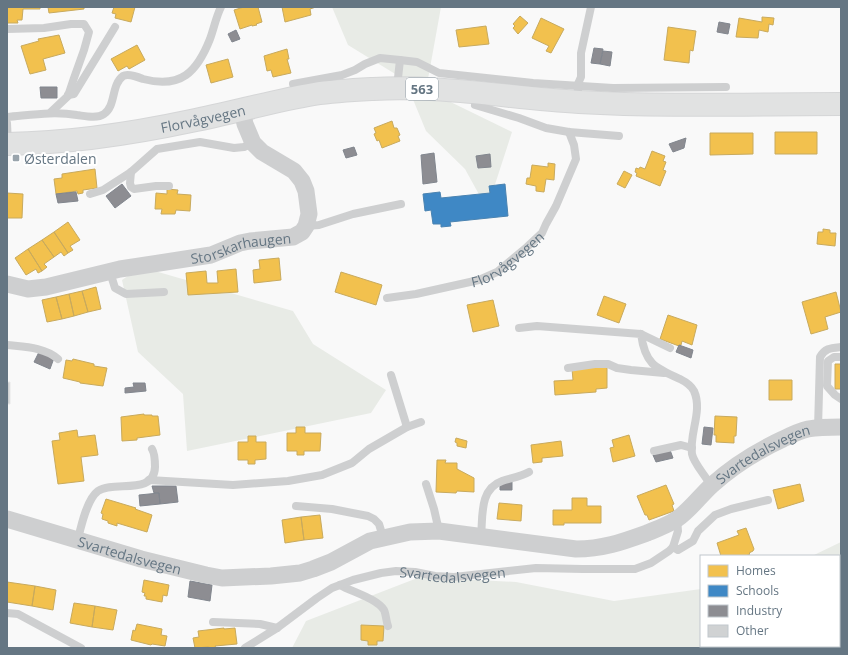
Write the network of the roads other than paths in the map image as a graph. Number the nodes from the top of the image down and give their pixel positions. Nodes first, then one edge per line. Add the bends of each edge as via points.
1 (221, 7) edge
2 (591, 7) edge
3 (115, 27) dead end
4 (7, 29) edge
5 (400, 60) junction
6 (293, 84) dead end
7 (726, 87) dead end
8 (397, 88) junction
9 (580, 94) junction
10 (68, 96) junction
11 (841, 104) edge
12 (475, 105) dead end
13 (242, 110) junction
14 (51, 112) junction
15 (7, 117) edge
16 (569, 132) junction
17 (619, 136) dead end
18 (7, 137) edge
19 (253, 143) junction
20 (131, 172) junction
21 (169, 186) dead end
22 (90, 194) dead end
23 (401, 204) dead end
24 (306, 226) junction
25 (110, 272) junction
26 (7, 284) edge
27 (164, 292) dead end
28 (387, 298) dead end
29 (519, 328) dead end
30 (641, 334) junction
31 (7, 345) edge
32 (841, 347) edge
33 (670, 348) dead end
34 (841, 357) edge
35 (58, 359) dead end
36 (568, 368) dead end
37 (667, 373) junction
38 (391, 374) dead end
39 (841, 399) edge
40 (421, 422) dead end
41 (407, 427) junction
42 (841, 427) edge
43 (818, 428) junction
44 (692, 448) junction
45 (152, 449) dead end
46 (654, 451) dead end
47 (529, 472) dead end
48 (149, 480) junction
49 (426, 484) dead end
50 (711, 486) junction
51 (768, 500) dead end
52 (296, 506) dead end
53 (7, 519) edge
54 (676, 519) junction
55 (439, 531) junction
56 (481, 536) junction
57 (383, 537) junction
58 (78, 539) junction
59 (673, 546) junction
60 (340, 585) junction
61 (7, 613) edge
62 (214, 622) dead end
63 (388, 626) dead end
64 (277, 628) junction
65 (81, 648) edge
66 (245, 648) edge

1 - 14 lane via 200,60 188,74 170,82 123,76 115,87 109,109 100,116
2 - 9 lane via 581,53
3 - 10 lane via 74,94
4 - 10 lane via 84,24 89,32
5 - 6 lane, Florvågvegen via 380,58 342,75
5 - 8 lane
5 - 9 lane, Florvågvegen via 417,62 439,73 533,83
7 - 9 lane, Florvågvegen via 646,88
8 - 9 main road, Florvågvegen / 563 via 536,99
8 - 13 main road, Florvågvegen / 563 via 318,94
9 - 11 main road, Florvågvegen / 563 via 636,104
10 - 14 lane
12 - 16 lane via 546,128
13 - 18 main road, Florvågvegen / 563 via 124,134 64,142
13 - 19 street, Storskarhaugen
14 - 15 lane
16 - 17 lane
16 - 28 lane, Florvågvegen via 576,159 544,229 527,247 497,272 479,280
19 - 20 lane via 239,148 200,142 157,149
19 - 24 street, Storskarhaugen via 262,152 294,171 302,181 308,202
20 - 21 lane via 130,183 134,189
20 - 22 lane via 103,190
23 - 24 lane
24 - 25 street, Storskarhaugen via 293,237 250,241 211,255
25 - 26 street, Storskarhaugen via 46,287 28,289
25 - 27 lane via 116,288 126,294
29 - 30 lane via 550,326
30 - 33 lane
30 - 37 lane, Svartedalsvegen via 643,348 649,360
31 - 35 lane via 47,352
32 - 43 lane, Svartedalsvegen via 828,348 820,357
34 - 39 lane via 834,357 828,361 827,386
36 - 37 lane, Svartedalsvegen via 608,364 617,368
37 - 44 lane, Svartedalsvegen via 687,382 694,391 697,415
38 - 41 lane
40 - 41 lane
41 - 48 lane via 369,449 352,463 322,475 288,481 233,485
42 - 43 street, Svartedalsvegen
43 - 50 street, Svartedalsvegen via 798,432 768,446
44 - 46 lane via 681,445
44 - 50 lane, Svartedalsvegen via 694,460
45 - 48 lane via 155,470
47 - 56 lane via 496,484 488,493 484,502
48 - 58 lane via 128,487 111,487 98,491 87,508
49 - 55 lane
50 - 54 street, Svartedalsvegen
51 - 59 lane via 715,515 698,531 693,541 678,550
52 - 57 lane via 368,516 379,524
53 - 58 street, Svartedalsvegen
54 - 56 street, Svartedalsvegen via 616,544 591,549
54 - 59 lane via 678,532
55 - 56 street, Svartedalsvegen
55 - 57 street, Svartedalsvegen via 410,532
57 - 58 street, Svartedalsvegen via 313,570 272,576 222,578 141,559
59 - 60 lane, Svartedalsvegen via 669,552 651,564 635,569 536,568 454,577 396,571
60 - 63 lane via 372,599 384,611
60 - 64 lane, Svartedalsvegen via 317,598
61 - 65 lane via 18,614
62 - 64 lane via 260,624
64 - 66 lane, Svartedalsvegen

